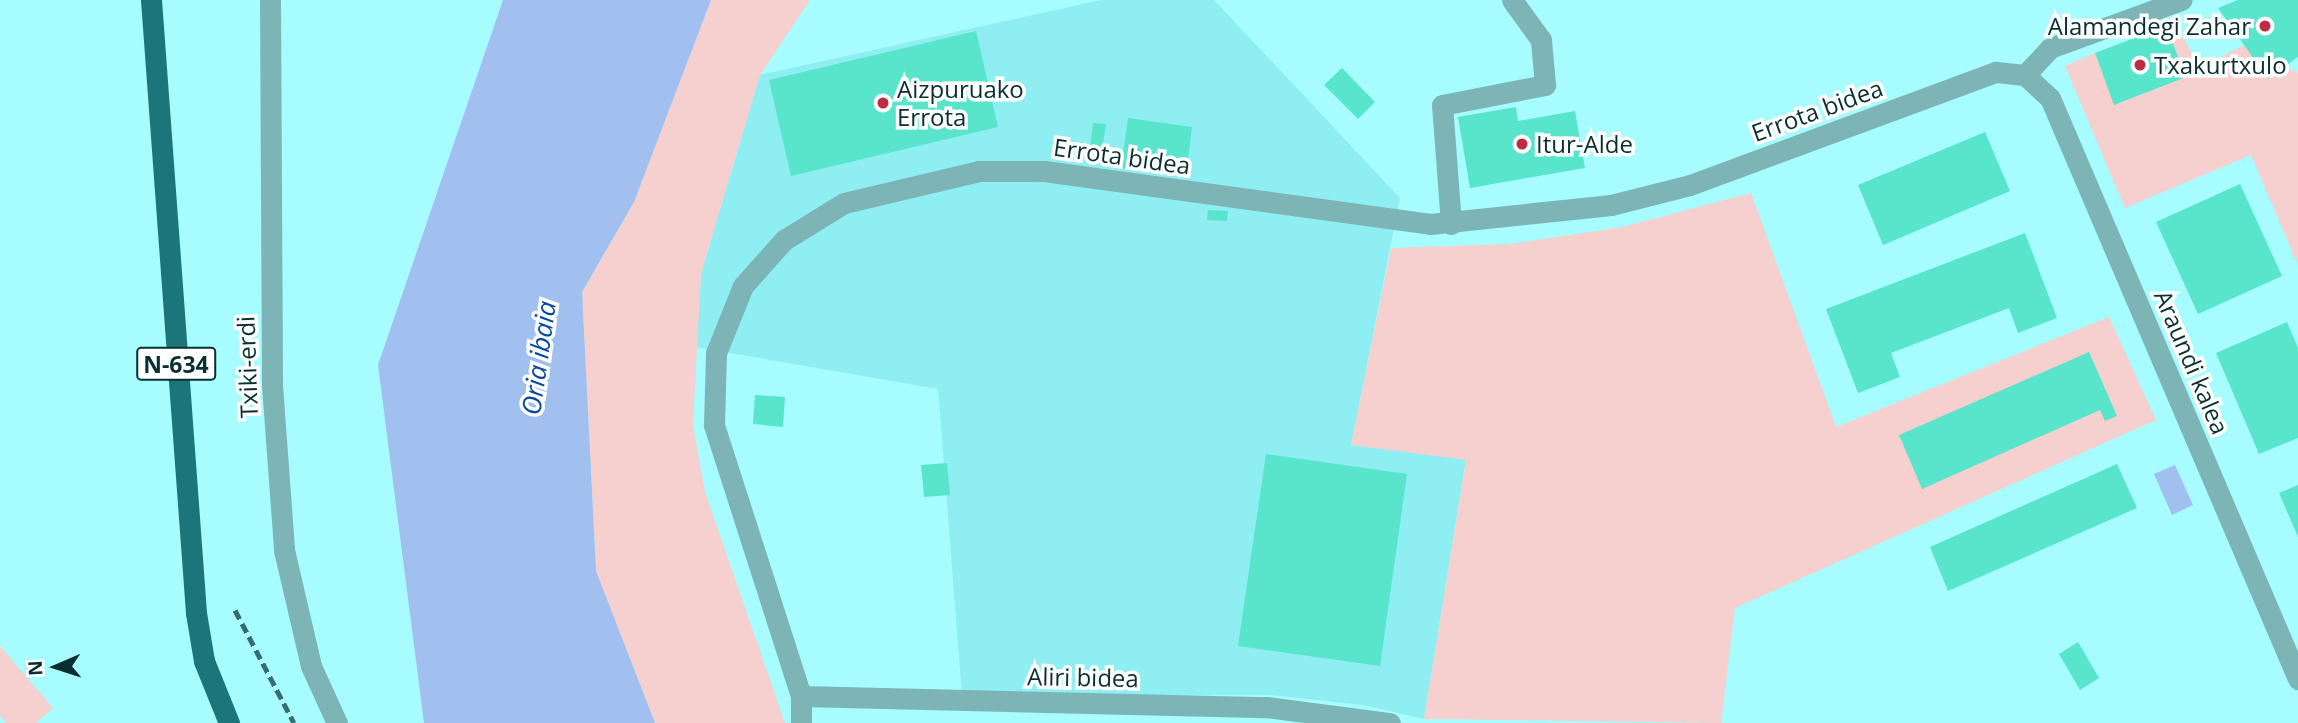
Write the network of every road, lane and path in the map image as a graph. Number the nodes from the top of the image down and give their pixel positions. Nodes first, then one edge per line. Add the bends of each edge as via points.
1 (151, 0) edge
2 (270, 0) edge
3 (1513, 0) edge
4 (2181, 0) edge
5 (2025, 75) junction
6 (1451, 224) junction
7 (2298, 679) edge
8 (802, 696) junction
9 (229, 723) edge
10 (337, 723) edge
11 (801, 723) edge
12 (1390, 723) edge

1 - 9 highway, N-634 via 196,614 204,661
2 - 10 street, Txiki-erdi via 272,385 284,550 311,666
3 - 6 street via 1541,40 1545,85 1442,106
4 - 5 street via 2049,48
5 - 6 street, Errota bidea via 1996,72 1651,195
5 - 7 street, Araundi kalea via 2050,98
6 - 8 street, Errota bidea via 1044,171 979,171 844,203 784,240 743,286 716,353 714,425
8 - 11 street
8 - 12 street, Aliri bidea via 1266,708

